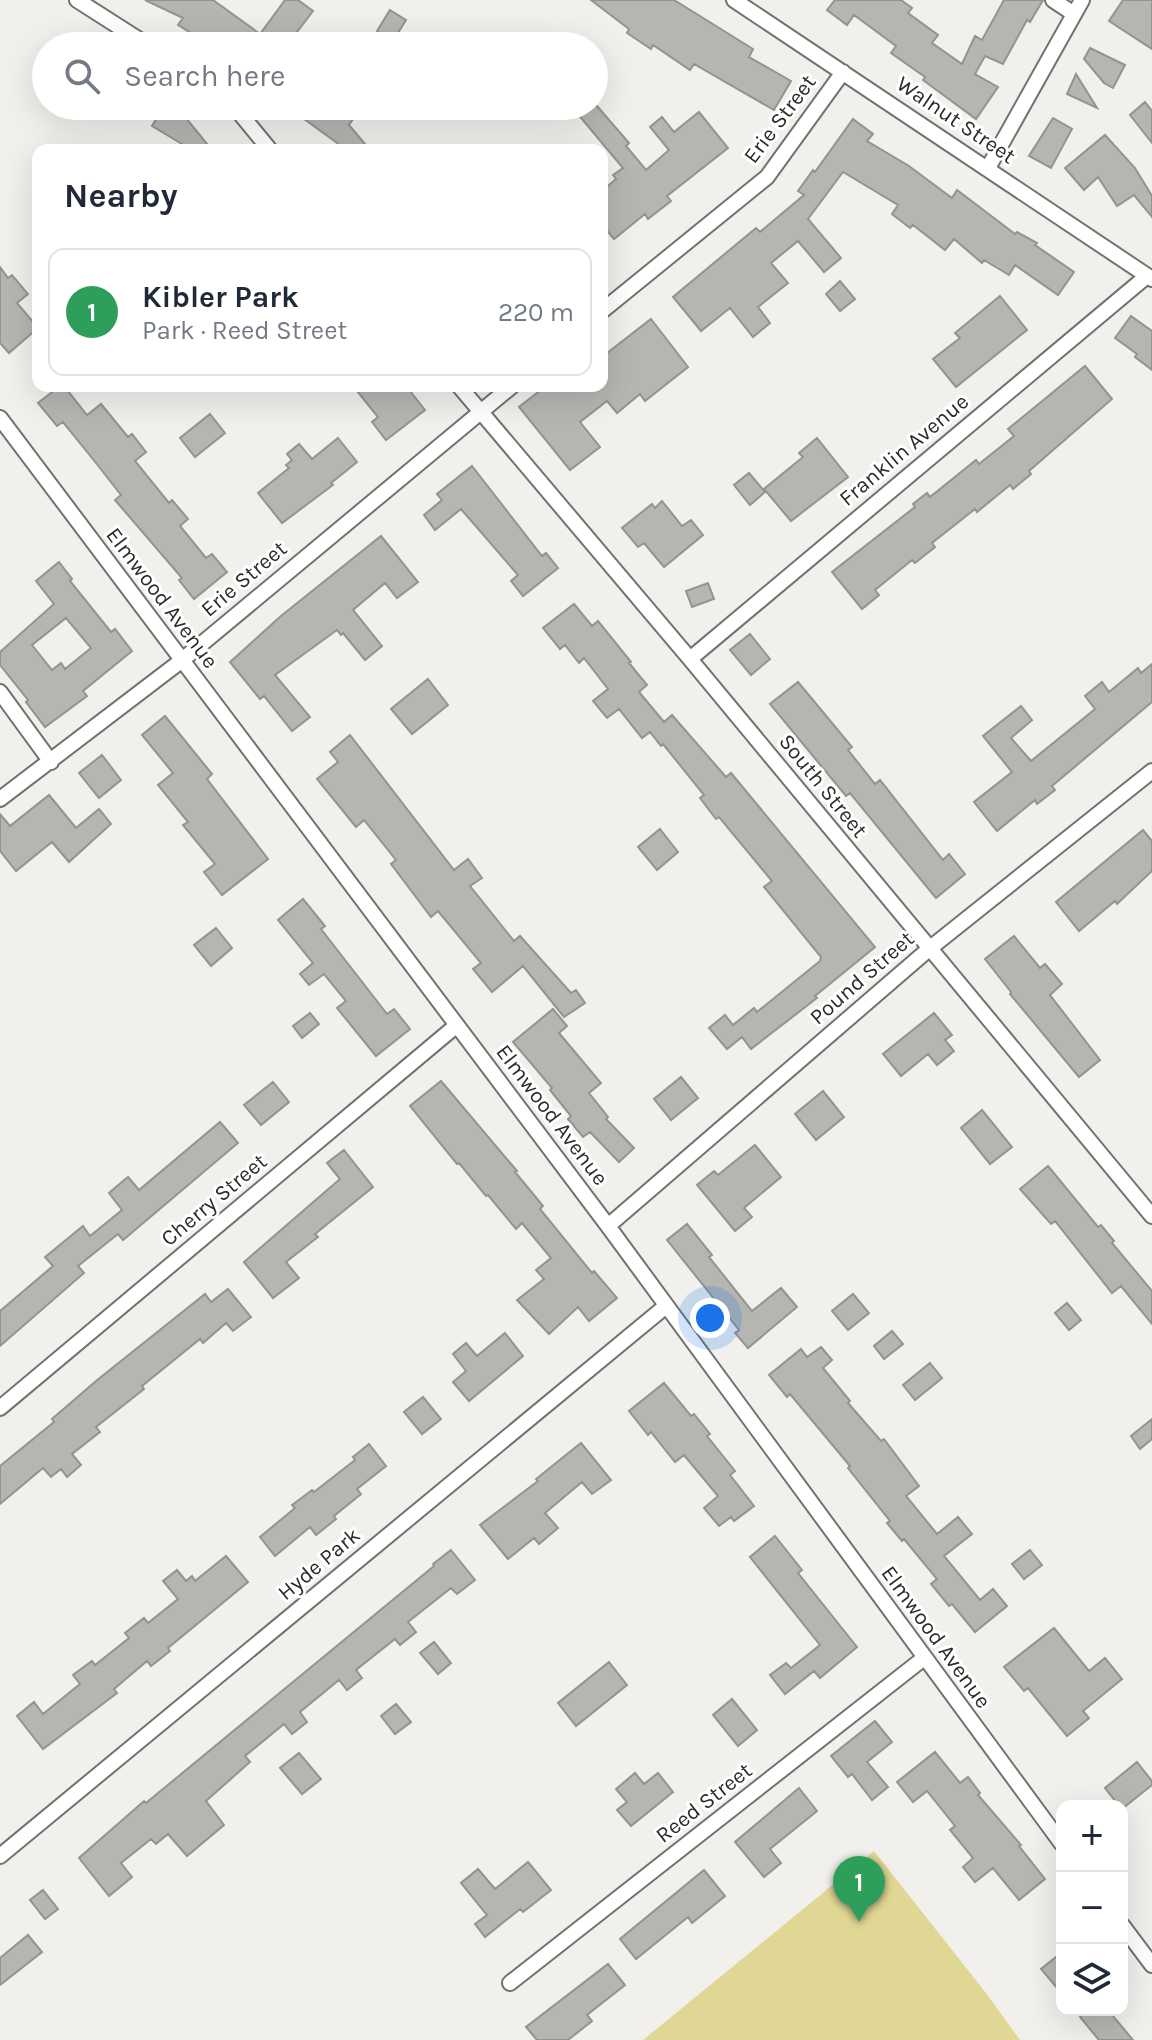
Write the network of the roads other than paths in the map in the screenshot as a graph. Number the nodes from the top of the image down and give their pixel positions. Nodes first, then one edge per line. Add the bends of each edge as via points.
1 (77, 0) edge
2 (734, 0) edge
3 (1053, 0) edge
4 (1082, 0) edge
5 (1074, 14) junction
6 (127, 32) edge
7 (843, 72) junction
8 (245, 120) edge
9 (265, 144) edge
10 (988, 168) junction
11 (1149, 277) edge
12 (608, 306) edge
13 (464, 392) edge
14 (505, 392) edge
15 (480, 412) junction
16 (0, 418) edge
17 (690, 659) junction
18 (181, 661) junction
19 (0, 692) edge
20 (51, 762) junction
21 (1152, 771) edge
22 (0, 799) edge
23 (929, 949) junction
24 (457, 1025) junction
25 (1152, 1216) edge
26 (608, 1226) junction
27 (666, 1306) junction
28 (0, 1408) edge
29 (924, 1658) junction
30 (1056, 1836) edge
31 (0, 1856) edge
32 (1128, 1933) edge
33 (1152, 1965) edge
34 (510, 1983) dead end

1 - 6 street
2 - 7 street, Walnut Street
3 - 5 street
4 - 5 street
5 - 10 street
7 - 10 street, Walnut Street
7 - 12 street, Erie Street via 767,177
8 - 9 street
10 - 11 street, Walnut Street
11 - 17 street, Franklin Avenue
13 - 15 street, South Street
14 - 15 street, Erie Street
15 - 17 street, South Street
15 - 18 street, Erie Street
16 - 18 street, Elmwood Avenue
17 - 23 street, South Street
18 - 20 street, Erie Street
18 - 24 street, Elmwood Avenue
19 - 20 street
20 - 22 street, Erie Street
21 - 23 street, Pound Street
23 - 25 street, South Street
23 - 26 street, Pound Street
24 - 26 street, Elmwood Avenue
24 - 28 street, Cherry Street
26 - 27 street, Elmwood Avenue
27 - 29 street, Elmwood Avenue
27 - 31 street, Hyde Park
29 - 30 street, Elmwood Avenue
29 - 34 street, Reed Street
32 - 33 street

